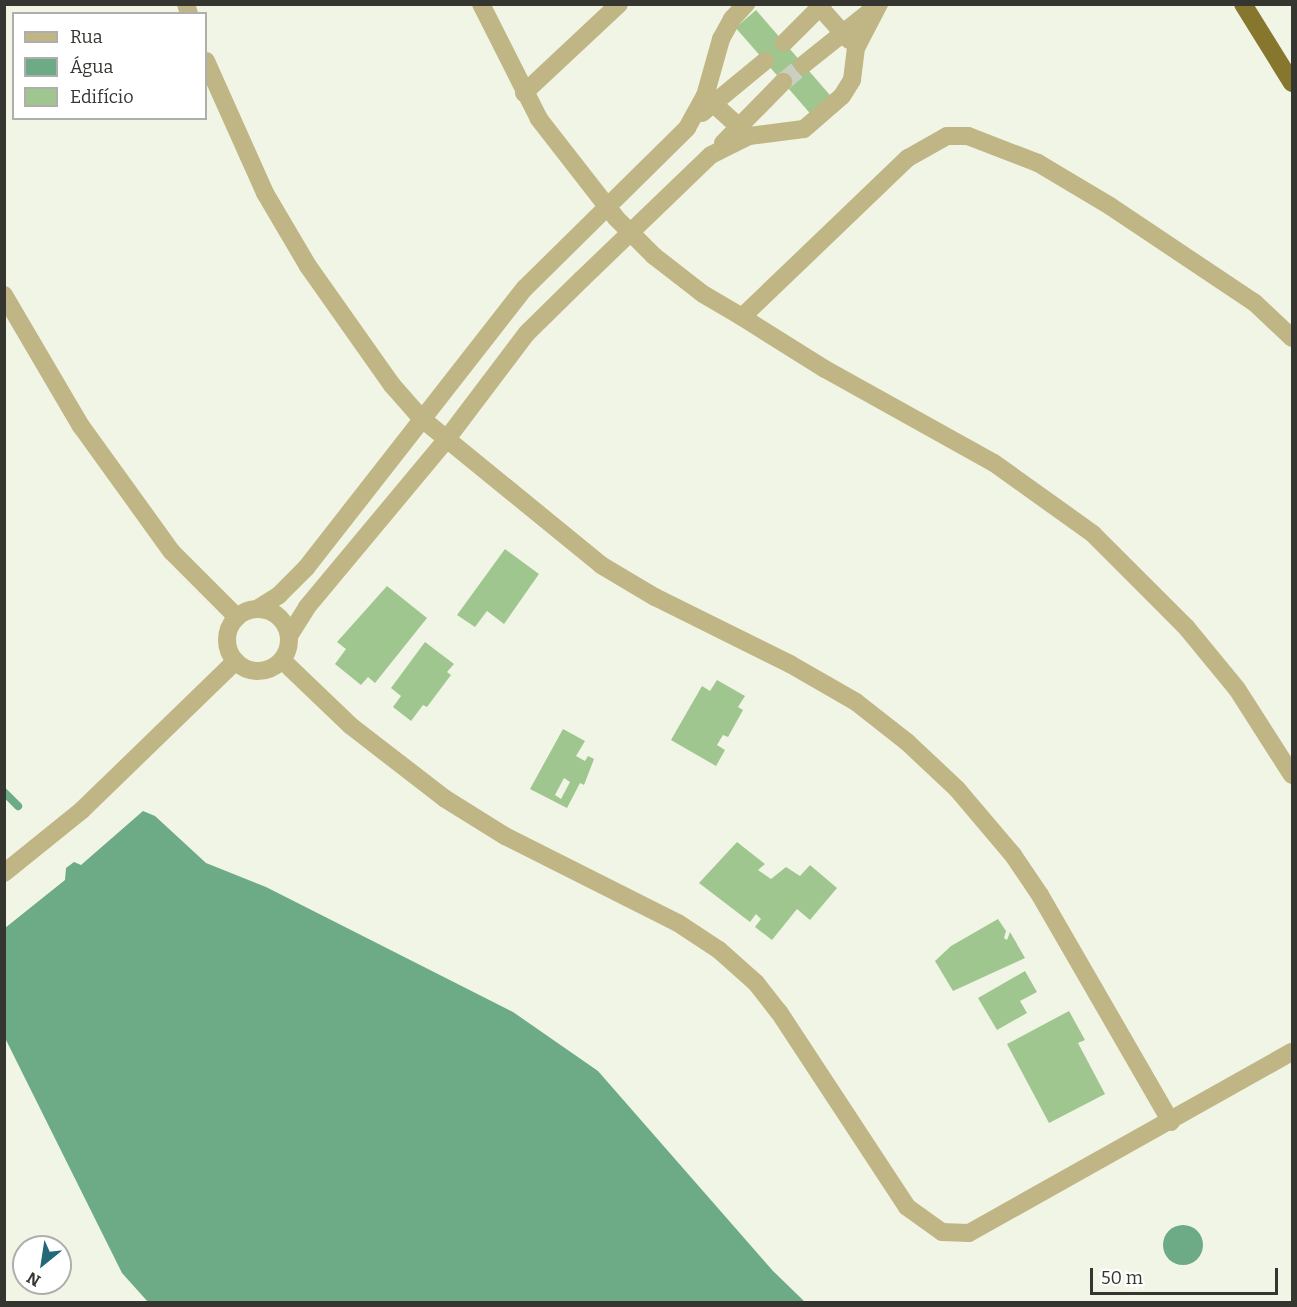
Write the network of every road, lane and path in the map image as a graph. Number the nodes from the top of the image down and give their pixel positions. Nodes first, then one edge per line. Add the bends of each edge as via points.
1 (481, 4) edge
2 (619, 4) edge
3 (746, 4) edge
4 (1243, 4) edge
5 (820, 6) edge
6 (877, 6) edge
7 (842, 32) junction
8 (784, 43) dead end
9 (856, 48) junction
10 (765, 61) dead end
11 (207, 63) edge
12 (803, 65) tunnel mouth
13 (783, 81) tunnel mouth
14 (1293, 83) edge
15 (524, 93) junction
16 (708, 99) junction
17 (744, 132) junction
18 (607, 207) junction
19 (629, 233) junction
20 (4, 295) edge
21 (742, 317) junction
22 (1293, 338) edge
23 (421, 418) junction
24 (446, 440) junction
25 (256, 609) junction
26 (237, 617) junction
27 (289, 636) junction
28 (282, 660) junction
29 (236, 661) junction
30 (1293, 774) edge
31 (4, 873) edge
32 (1293, 1052) edge
33 (1171, 1122) junction

1 - 15 street
2 - 15 street
3 - 16 street via 721,39
4 - 14 highway
5 - 7 street
5 - 8 street
6 - 7 street
6 - 9 street
7 - 9 street
7 - 12 street
9 - 17 street via 849,88 821,118 804,129
10 - 16 street
11 - 23 street via 265,193 308,266 392,385
13 - 17 street
15 - 18 street via 539,119
16 - 17 street
16 - 18 street via 687,128
17 - 19 street via 711,155
18 - 19 street
18 - 23 street via 525,288
19 - 21 street via 703,294
19 - 24 street via 527,333
20 - 26 street via 81,426 172,552
21 - 22 street via 908,158 947,136 968,136 1038,163 1110,206 1246,296
21 - 30 street via 825,369 994,463 1093,534 1186,627 1237,688
23 - 24 street
23 - 25 street via 306,568 279,595
24 - 27 street via 308,607
24 - 33 street via 601,565 856,702 949,782 1041,895
25 - 26 street
25 - 27 street via 274,613
26 - 29 street via 231,625 228,644
27 - 28 street
28 - 29 street via 264,670 254,670
28 - 33 street via 351,726 444,798 505,836 678,924 732,962 779,1012 902,1199 930,1227 956,1235 969,1233
29 - 31 street via 82,810
32 - 33 street

